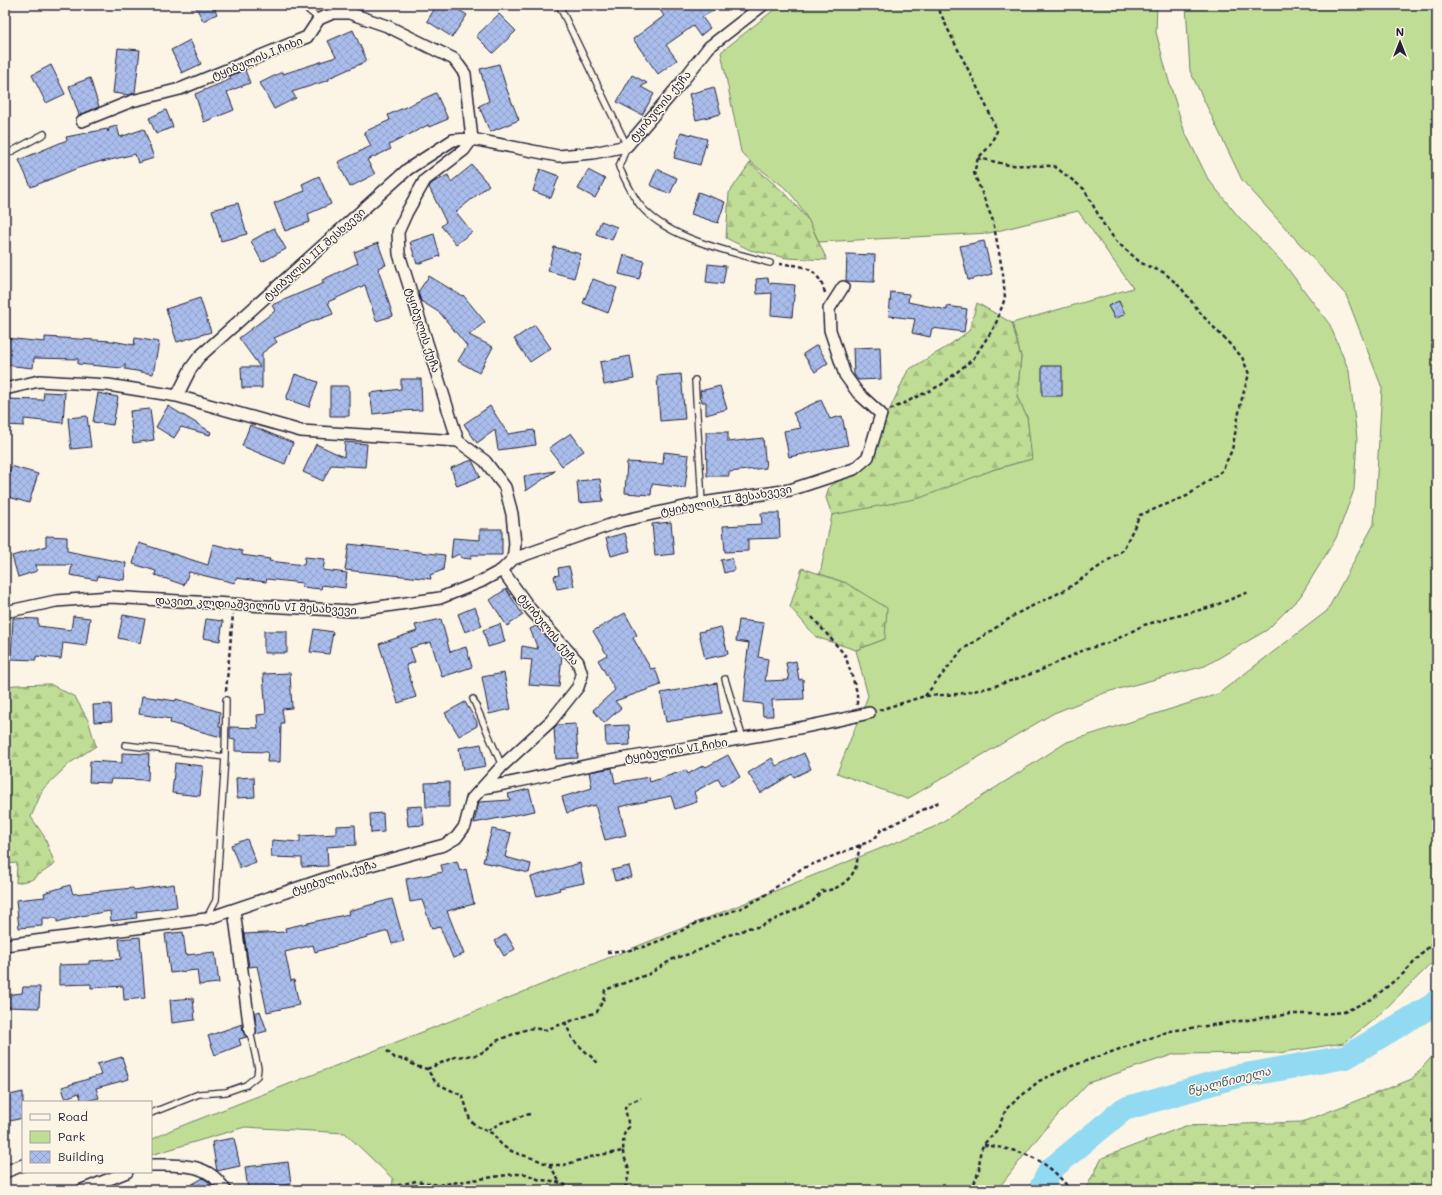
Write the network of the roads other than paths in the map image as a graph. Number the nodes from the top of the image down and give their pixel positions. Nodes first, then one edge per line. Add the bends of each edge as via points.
1 (302, 5) edge
2 (559, 5) edge
3 (763, 5) edge
4 (319, 19) junction
5 (82, 121) dead end
6 (44, 134) dead end
7 (472, 139) junction
8 (627, 146) junction
9 (5, 155) edge
10 (770, 263) road end
11 (843, 287) dead end
12 (695, 380) dead end
13 (5, 389) edge
14 (177, 396) junction
15 (458, 441) junction
16 (702, 503) junction
17 (513, 559) junction
18 (502, 570) junction
19 (5, 612) edge
20 (725, 679) dead end
21 (473, 699) dead end
22 (226, 700) road end
23 (869, 713) road end
24 (743, 739) junction
25 (125, 745) dead end
26 (225, 757) junction
27 (502, 766) junction
28 (482, 788) junction
29 (234, 910) junction
30 (206, 919) junction
31 (5, 945) edge
32 (250, 1031) joint
33 (152, 1112) edge
34 (22, 1165) edge
35 (152, 1165) edge
36 (5, 1172) edge
37 (124, 1173) edge
38 (82, 1190) edge
39 (224, 1190) edge

1 - 4 lane
2 - 8 lane
3 - 8 street, ტყიბულის ქუჩა via 709,47
4 - 5 street, ტყიბულის I ჩიხი via 307,37 180,89 132,101
4 - 7 street via 333,13 360,16 387,26 454,59 465,74
6 - 9 lane
7 - 8 street, ტყიბულის ქუჩა via 558,156 594,153
7 - 14 street, ტყიბულის III შესხვევი via 453,140 408,169 199,357
7 - 15 street, ტყიბულის ქუჩა via 464,150 425,180 398,232 399,254
8 - 10 lane via 619,166 639,204 660,224 682,236
11 - 16 street, ტყიბულის II შესახვევი via 829,309 830,330 846,375 858,393 880,414 868,457 854,469 790,490
12 - 16 lane
13 - 14 street via 39,381 108,385
14 - 15 street via 301,431
15 - 17 street via 485,461 505,487 512,514 515,544
16 - 17 street, ტყიბულის II შესახვევი via 621,521
17 - 18 street
18 - 19 street, დავით კლდიაშვილის VI შესახვევი via 440,598 352,611 110,597 56,601
18 - 27 street, ტყიბულის ქუჩა via 531,610 578,662 582,675 578,687 550,721
20 - 24 lane
21 - 27 lane
22 - 26 lane
23 - 24 street, ტყიბულის VI ჩიხი
24 - 28 street, ტყიბულის VI ჩიხი via 616,760
25 - 26 lane
26 - 30 lane via 216,900
27 - 28 street, ტყიბულის ქუჩა
28 - 29 street, ტყიბულის ქუჩა via 472,798 465,826 456,838 444,845 346,872
29 - 30 street, ტყიბულის ქუჩა
29 - 32 street
30 - 31 street, ტყიბულის ქუჩა
32 - 33 lane via 258,1068 257,1076 246,1085 233,1090 199,1094
34 - 36 street
35 - 39 street via 202,1169 218,1180
37 - 38 street

